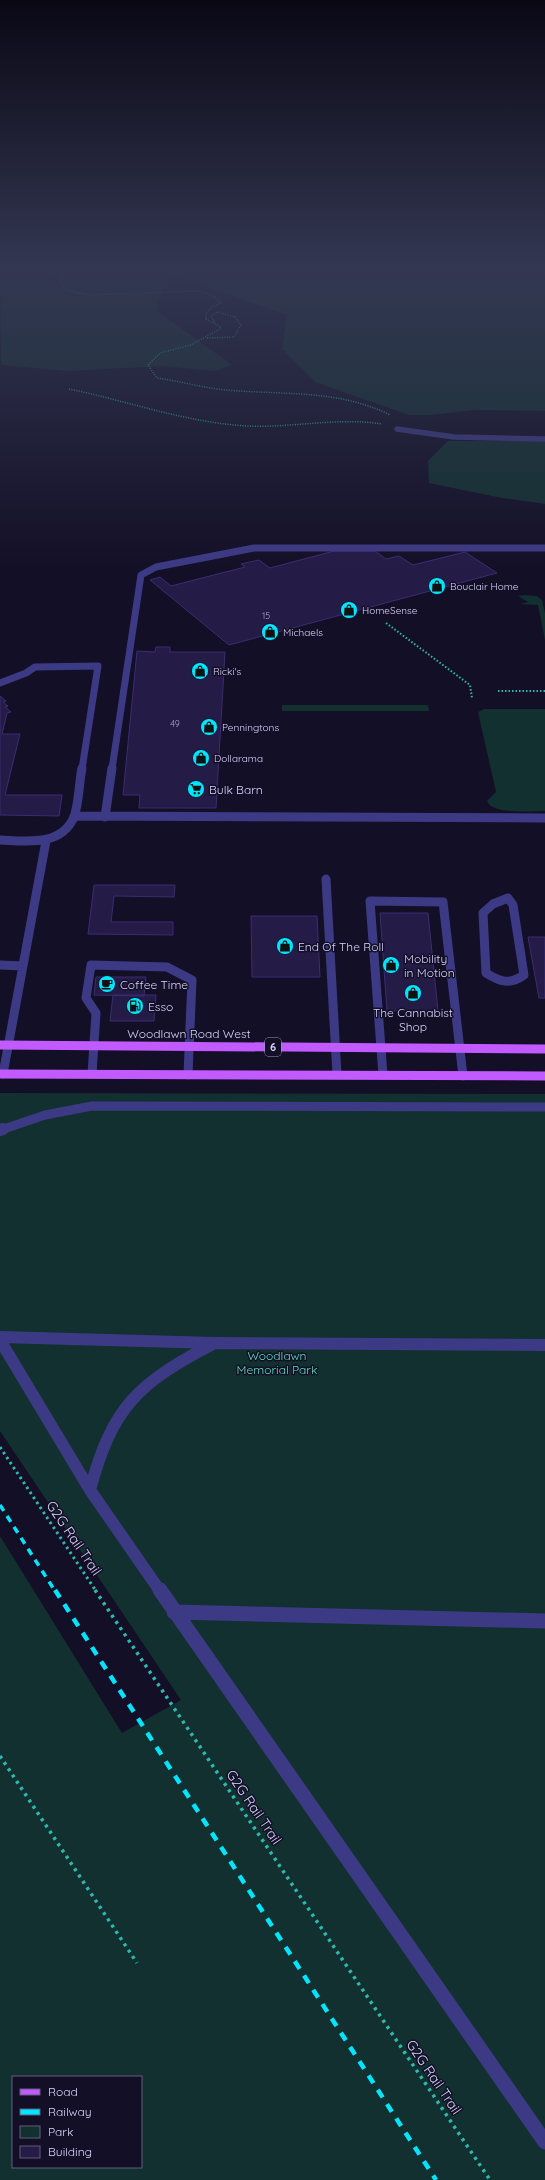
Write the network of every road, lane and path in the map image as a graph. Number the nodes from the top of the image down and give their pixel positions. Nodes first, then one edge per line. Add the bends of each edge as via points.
1 (150, 368) edge
2 (69, 389) dead end
3 (397, 429) junction
4 (545, 439) edge
5 (545, 548) edge
6 (386, 623) dead end
7 (0, 683) edge
8 (498, 691) dead end
9 (545, 691) edge
10 (472, 698) dead end
11 (74, 816) junction
12 (105, 817) junction
13 (545, 818) edge
14 (0, 840) edge
15 (46, 841) junction
16 (326, 879) dead end
17 (508, 898) joint
18 (0, 966) edge
19 (23, 966) junction
20 (4, 1045) edge
21 (94, 1046) junction
22 (189, 1046) junction
23 (335, 1048) junction
24 (380, 1048) junction
25 (458, 1049) junction
26 (545, 1050) edge
27 (1, 1074) edge
28 (92, 1074) junction
29 (188, 1075) junction
30 (337, 1075) junction
31 (383, 1075) junction
32 (462, 1076) junction
33 (545, 1076) edge
34 (545, 1106) edge
35 (0, 1130) edge
36 (0, 1338) edge
37 (214, 1343) junction
38 (545, 1345) edge
39 (0, 1446) edge
40 (90, 1490) junction
41 (174, 1612) junction
42 (545, 1620) edge
43 (0, 1756) edge
44 (137, 1963) dead end
45 (545, 2142) edge
46 (490, 2180) edge

1 - 3 path via 157,378 210,388 335,396 352,400 390,414 397,424
2 - 3 path via 227,424 280,426 367,421
3 - 4 lane via 454,437
5 - 12 lane via 254,548 156,567 141,575
6 - 10 path via 470,685
7 - 11 lane via 35,668 98,666
8 - 9 path
11 - 12 lane
11 - 15 lane via 66,831
12 - 13 lane
14 - 15 lane
15 - 19 lane
16 - 23 lane
17 - 17 lane via 513,905 524,975 509,984 496,980 486,973 483,920 483,913 493,904
18 - 19 lane
19 - 20 lane
20 - 21 main road, Woodlawn Road West / 6
20 - 27 lane
21 - 22 main road, Woodlawn Road West / 6
21 - 22 lane via 96,1013 86,998 91,965 167,967 192,980
21 - 28 lane
22 - 23 main road, Woodlawn Road West / 6
22 - 29 lane
23 - 24 main road, Woodlawn Road West / 6
23 - 30 lane
24 - 25 main road, Woodlawn Road West / 6
24 - 25 lane via 370,901 443,902
24 - 31 lane
25 - 26 main road, Woodlawn Road West / 6
25 - 32 lane
27 - 28 main road
28 - 29 main road
29 - 30 main road
30 - 31 main road
31 - 32 main road
32 - 33 main road
34 - 35 lane via 98,1105 68,1108
36 - 37 lane
36 - 40 lane
37 - 38 lane
37 - 40 lane via 154,1379 132,1399 114,1423 99,1455
39 - 46 path, G2G Rail Trail
40 - 41 lane
41 - 42 lane
41 - 45 lane
43 - 44 path

